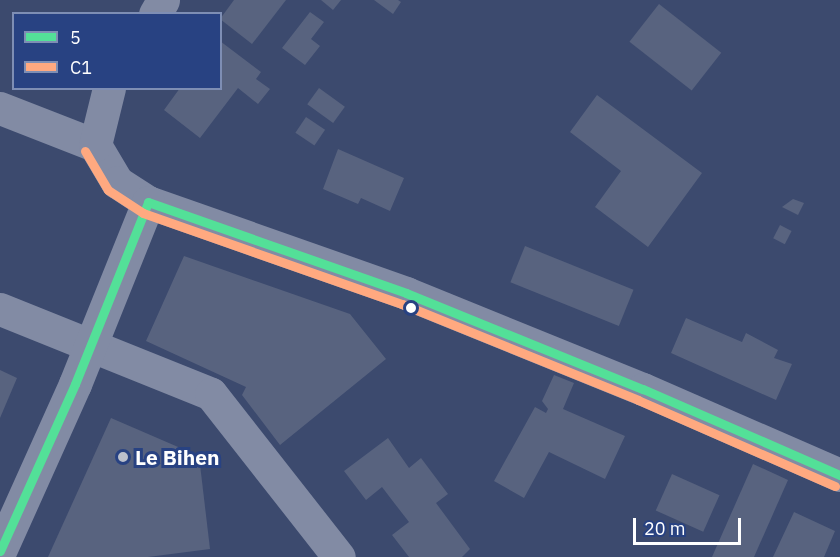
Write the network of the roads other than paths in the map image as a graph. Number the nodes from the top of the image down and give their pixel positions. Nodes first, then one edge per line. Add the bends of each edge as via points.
1 (109, 90) edge
2 (0, 108) edge
3 (95, 146) junction
4 (148, 202) junction
5 (0, 309) edge
6 (92, 344) junction
7 (840, 475) edge
8 (0, 551) edge
9 (339, 557) edge

1 - 3 street
2 - 3 street
3 - 4 street via 117,182
4 - 6 street
4 - 7 street via 406,293 643,389
5 - 6 street
6 - 8 street
6 - 9 street via 211,394

